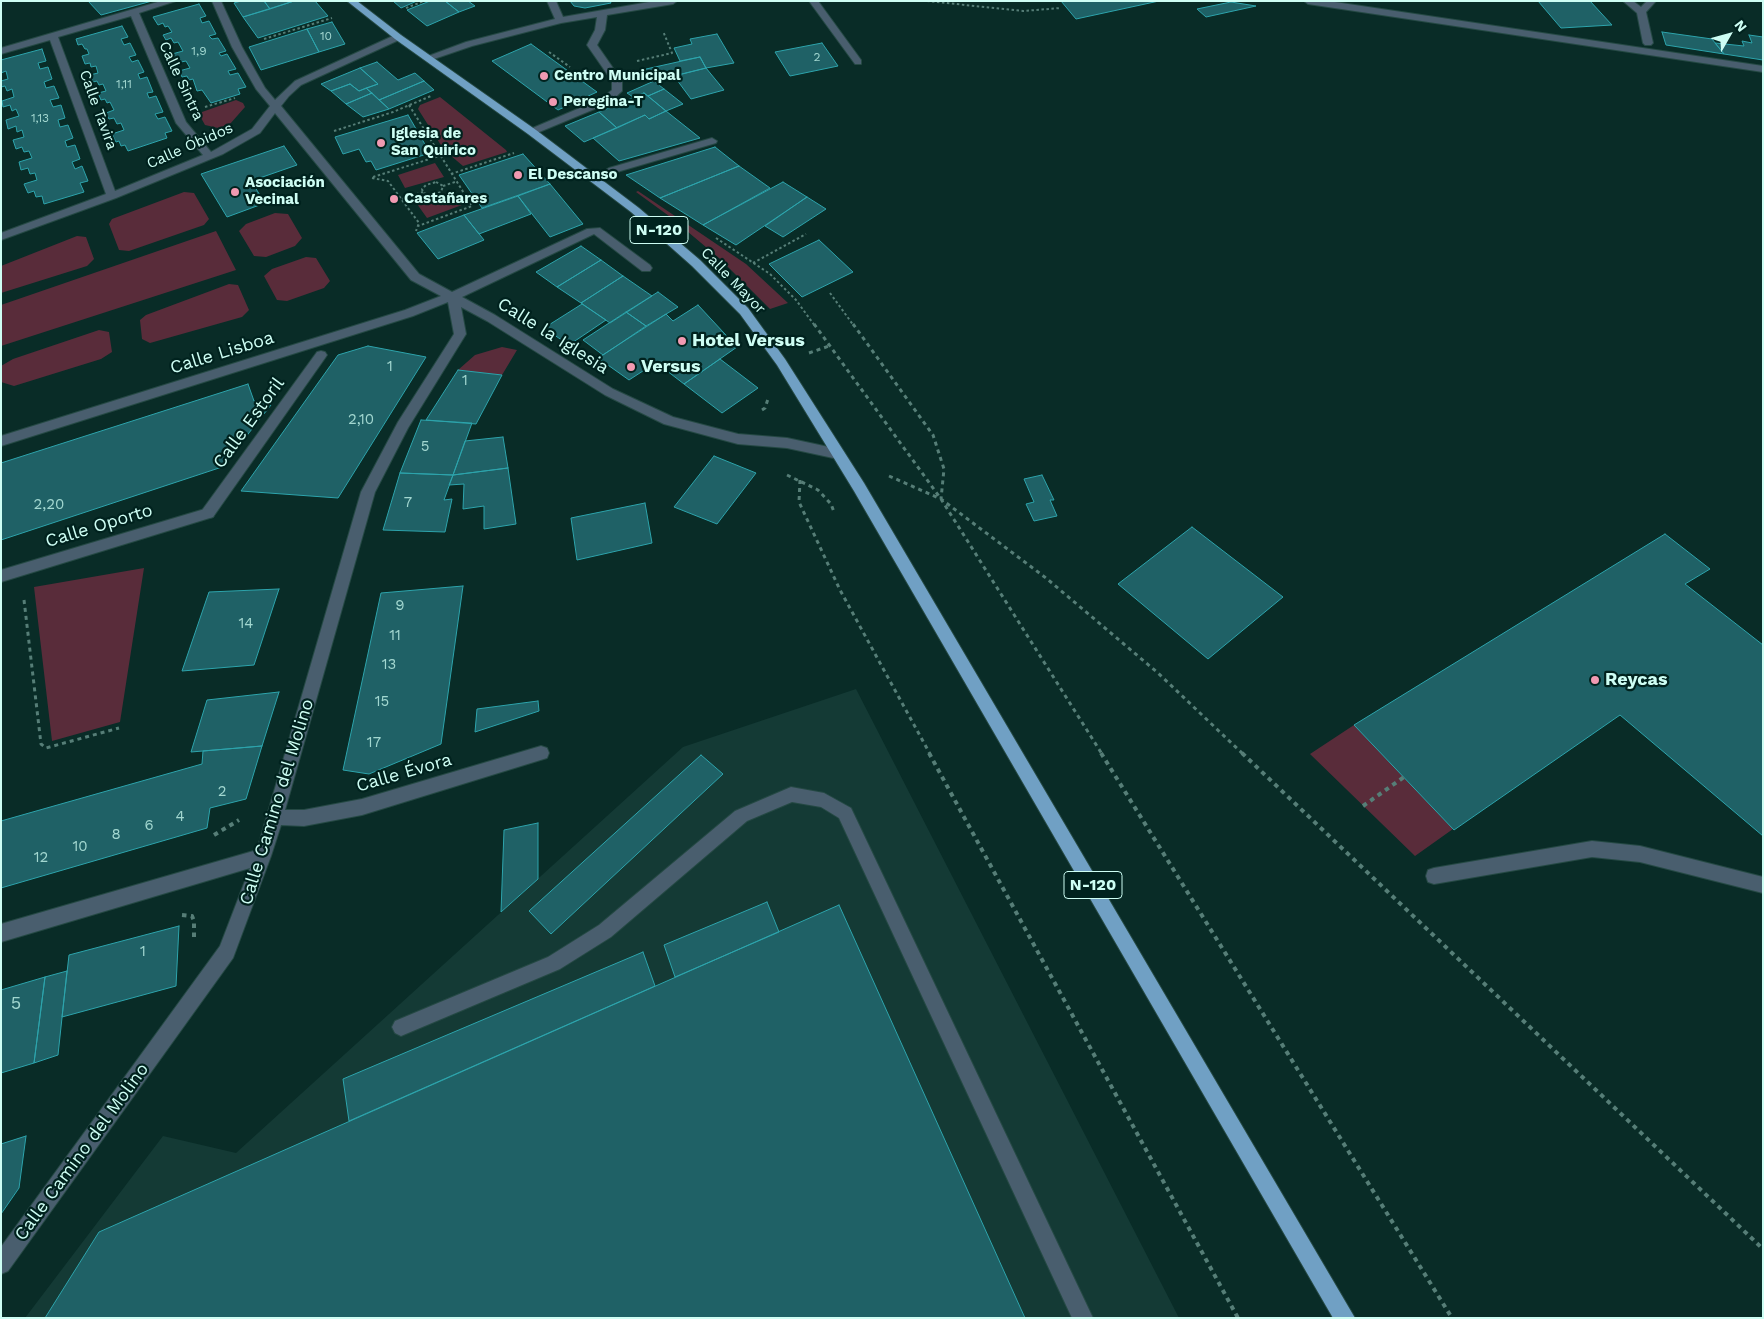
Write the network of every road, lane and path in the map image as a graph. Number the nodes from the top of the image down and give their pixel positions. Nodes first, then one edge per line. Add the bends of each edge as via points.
1 (172, 1) edge
2 (216, 1) edge
3 (352, 1) edge
4 (424, 1) edge
5 (551, 1) edge
6 (673, 1) edge
7 (813, 1) edge
8 (927, 1) edge
9 (1308, 1) edge
10 (1627, 1) edge
11 (1652, 1) edge
12 (1061, 8) dead end
13 (402, 10) dead end
14 (134, 12) junction
15 (1641, 12) junction
16 (602, 15) junction
17 (338, 16) dead end
18 (560, 20) junction
19 (661, 27) dead end
20 (54, 36) junction
21 (398, 37) junction
22 (1648, 42) dead end
23 (237, 47) junction
24 (1, 51) edge
25 (548, 51) dead end
26 (428, 58) junction
27 (858, 62) dead end
28 (629, 63) dead end
29 (570, 67) dead end
30 (1763, 69) edge
31 (261, 89) junction
32 (435, 94) dead end
33 (275, 106) junction
34 (409, 106) junction
35 (178, 116) junction
36 (330, 132) dead end
37 (532, 132) junction
38 (712, 141) dead end
39 (209, 156) junction
40 (439, 156) junction
41 (364, 176) dead end
42 (371, 178) junction
43 (594, 180) junction
44 (455, 182) junction
45 (443, 186) junction
46 (423, 192) junction
47 (112, 196) junction
48 (402, 199) junction
49 (418, 226) junction
50 (806, 234) dead end
51 (413, 235) dead end
52 (1, 237) edge
53 (753, 263) dead end
54 (646, 268) dead end
55 (830, 293) dead end
56 (453, 297) junction
57 (830, 346) dead end
58 (321, 355) dead end
59 (768, 394) dead end
60 (759, 412) dead end
61 (1, 440) edge
62 (838, 454) junction
63 (800, 480) dead end
64 (941, 499) junction
65 (208, 514) joint
66 (20, 570) junction
67 (1, 576) edge
68 (118, 728) dead end
69 (540, 753) dead end
70 (1404, 777) dead end
71 (1363, 806) dead end
72 (275, 817) junction
73 (263, 856) junction
74 (1434, 876) dead end
75 (1763, 885) edge
76 (179, 915) dead end
77 (1, 933) edge
78 (194, 944) dead end
79 (400, 1028) dead end
80 (1763, 1249) edge
81 (1, 1264) edge
82 (1082, 1318) edge
83 (1238, 1318) edge
84 (1345, 1318) edge
85 (1452, 1318) edge

1 - 14 street
2 - 23 street, Calle la Iglesia
3 - 21 highway, Calle Mayor / N-120
4 - 13 path
5 - 18 street
6 - 16 street
7 - 27 street
8 - 12 path via 1023,11
9 - 30 street
10 - 15 street
11 - 15 street
14 - 20 street
14 - 35 street, Calle Sintra
15 - 22 street
16 - 18 street
16 - 37 street via 600,30 592,45 617,81 616,91 604,101
17 - 23 path
18 - 26 street
19 - 28 path via 672,53
20 - 24 street
20 - 47 street, Calle Tavira
21 - 26 highway, Calle Mayor / N-120
21 - 33 street, Calle Óbidos via 298,83
23 - 31 street, Calle la Iglesia
25 - 29 path
26 - 37 highway, Calle Mayor / N-120
31 - 33 street, Calle la Iglesia
31 - 35 path
32 - 34 path
33 - 39 street, Calle Óbidos via 256,131
33 - 56 street, Calle la Iglesia via 409,271
34 - 36 path
34 - 40 path
35 - 39 street, Calle Sintra
37 - 43 highway, Calle Mayor / N-120
38 - 43 street via 613,170
39 - 47 street, Calle Óbidos
40 - 42 path
40 - 44 path
41 - 42 path
42 - 48 path via 388,182
43 - 62 highway, Calle Mayor / N-120 via 663,234 739,305 781,362
44 - 45 path
44 - 49 path via 472,206
45 - 46 path via 436,182 429,184
45 - 46 path via 443,190 435,195
46 - 48 path
47 - 52 street, Calle Óbidos
48 - 49 path via 419,222
49 - 51 path
50 - 53 path
54 - 56 street, Calle la Iglesia via 596,230
55 - 64 path via 933,435 944,469
56 - 61 street, Calle Lisboa
56 - 62 street, Calle la Iglesia via 641,409 738,439 787,443
56 - 72 street, Calle Camino del Molino via 460,334 403,425 368,492
57 - 64 path
58 - 65 street, Calle Estoril
59 - 60 path via 768,402
62 - 64 path
62 - 84 highway, N-120
63 - 83 path via 799,502 840,590
64 - 80 path via 1046,578 1158,673
64 - 85 path
65 - 66 street, Calle Oporto
66 - 67 street, Calle Oporto
66 - 68 path via 41,744 46,748
69 - 72 street, Calle Évora via 362,807 304,818
70 - 71 path
72 - 73 street, Calle Camino del Molino
73 - 77 street
73 - 81 street, Calle Camino del Molino via 227,952
74 - 75 street via 1592,849 1640,854
76 - 78 path via 192,916
79 - 82 street via 554,963 605,931 741,816 791,794 824,800 845,812

